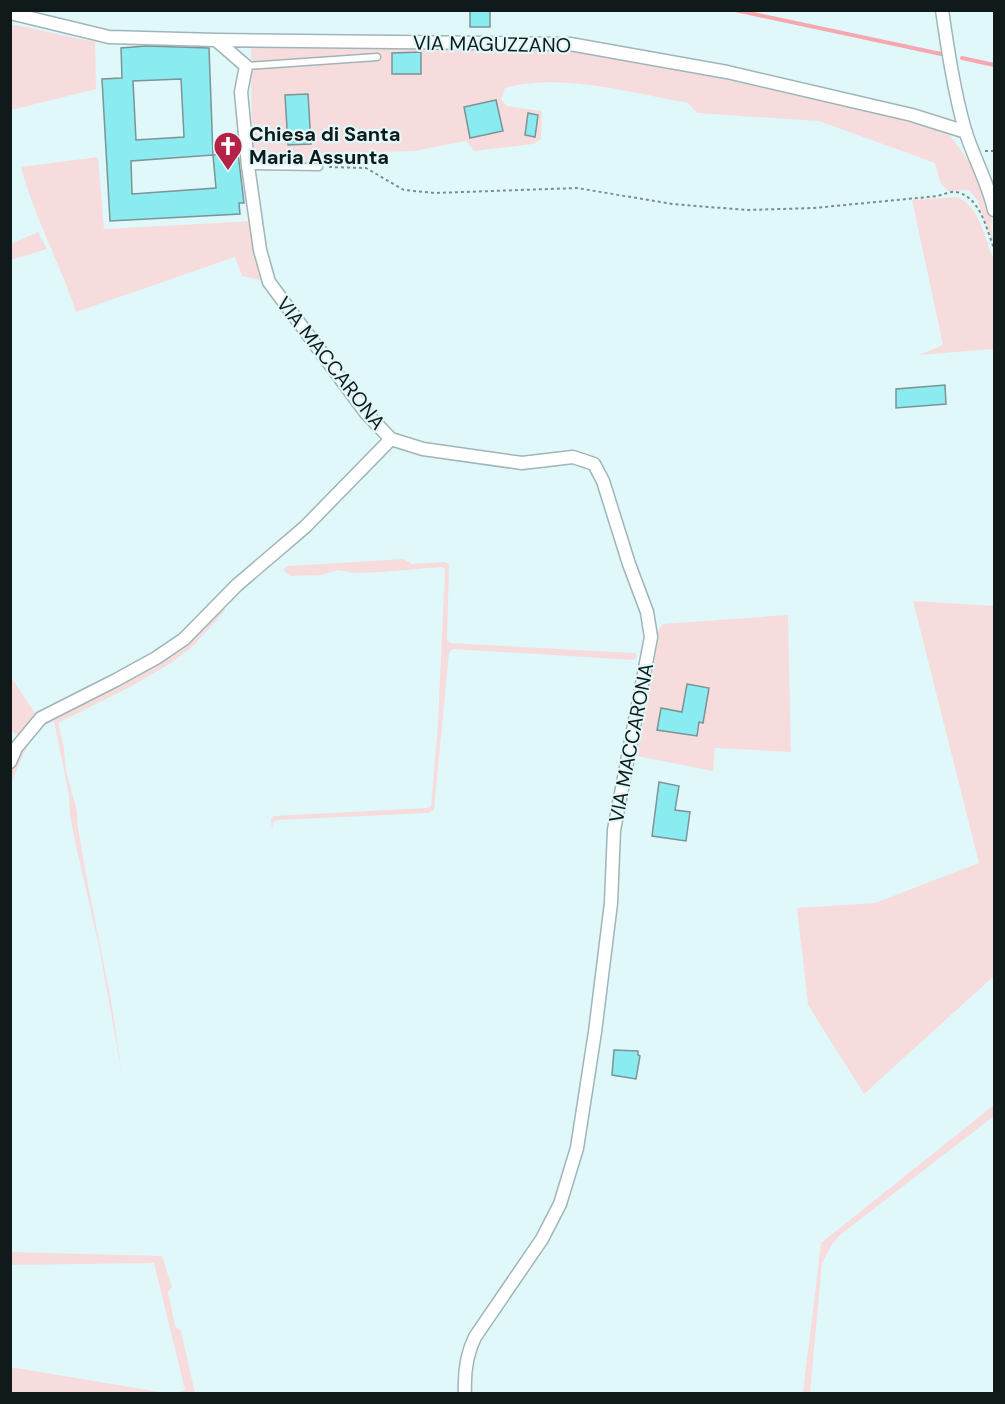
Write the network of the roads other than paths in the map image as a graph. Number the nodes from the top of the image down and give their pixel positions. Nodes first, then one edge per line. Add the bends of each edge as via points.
1 (942, 10) edge
2 (10, 13) edge
3 (216, 40) junction
4 (377, 57) dead end
5 (246, 66) junction
6 (966, 132) junction
7 (248, 166) junction
8 (319, 167) road end
9 (994, 210) edge
10 (391, 439) junction
11 (10, 762) edge
12 (465, 1394) edge

1 - 6 street
2 - 3 street, VIA MAGUZZANO via 109,37
3 - 5 street
3 - 6 street, VIA MAGUZZANO via 570,44 727,72 912,115
4 - 5 lane
5 - 7 street, VIA MACCARONA via 241,92
6 - 9 street
7 - 8 lane
7 - 10 street, VIA MACCARONA via 260,250 269,282 366,413
10 - 11 street via 305,527 237,585 184,639 146,664 40,718
10 - 12 street, VIA MACCARONA via 522,464 573,457 594,464 647,612 651,637 614,830 611,903 577,1148 560,1204 542,1239 469,1348

